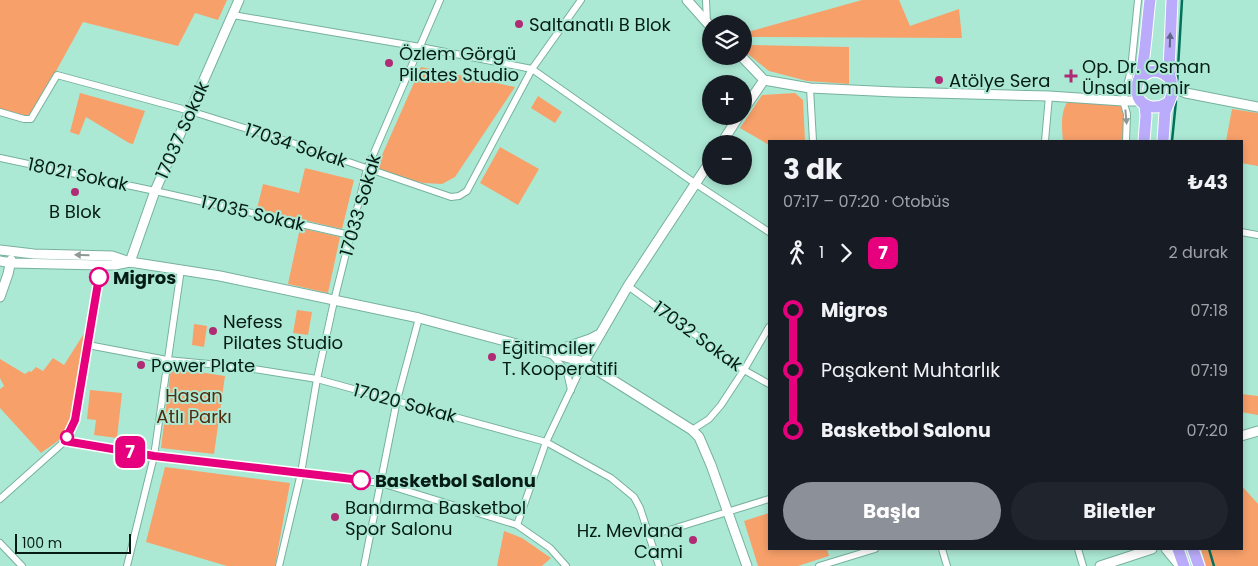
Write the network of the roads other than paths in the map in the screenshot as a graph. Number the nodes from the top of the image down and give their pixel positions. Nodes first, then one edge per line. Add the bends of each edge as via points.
1 (239, 0) edge
2 (440, 0) edge
3 (581, 0) edge
4 (687, 0) edge
5 (706, 0) edge
6 (1138, 0) edge
7 (1150, 0) edge
8 (1172, 0) edge
9 (232, 15) junction
10 (708, 15) edge
11 (702, 17) edge
12 (420, 47) junction
13 (750, 65) edge
14 (532, 69) junction
15 (764, 80) junction
16 (810, 88) junction
17 (1171, 92) junction
18 (1140, 93) junction
19 (1048, 96) junction
20 (752, 97) edge
21 (1125, 101) junction
22 (1258, 107) edge
23 (190, 111) junction
24 (0, 112) edge
25 (812, 140) edge
26 (1045, 140) edge
27 (1126, 140) edge
28 (1144, 140) edge
29 (1163, 140) edge
30 (0, 158) edge
31 (367, 169) junction
32 (702, 174) edge
33 (696, 184) junction
34 (155, 191) junction
35 (768, 231) edge
36 (1243, 232) edge
37 (350, 235) junction
38 (1258, 235) edge
39 (0, 250) edge
40 (10, 252) junction
41 (0, 261) edge
42 (130, 262) junction
43 (11, 263) junction
44 (101, 265) junction
45 (181, 269) junction
46 (628, 286) junction
47 (0, 297) edge
48 (334, 301) junction
49 (419, 318) junction
50 (768, 329) edge
51 (600, 333) junction
52 (88, 345) junction
53 (550, 353) junction
54 (167, 360) junction
55 (584, 362) junction
56 (744, 370) junction
57 (317, 379) junction
58 (768, 383) edge
59 (571, 390) junction
60 (397, 400) junction
61 (692, 430) junction
62 (1258, 431) edge
63 (1243, 435) edge
64 (65, 441) junction
65 (546, 442) junction
66 (154, 456) junction
67 (301, 474) junction
68 (381, 483) junction
69 (0, 499) edge
70 (768, 499) edge
71 (727, 512) junction
72 (517, 525) junction
73 (650, 536) junction
74 (0, 543) edge
75 (872, 550) edge
76 (942, 550) edge
77 (1078, 550) edge
78 (1149, 550) edge
79 (1167, 550) edge
80 (1178, 550) edge
81 (1193, 550) edge
82 (22, 566) edge
83 (127, 566) edge
84 (279, 566) edge
85 (364, 566) edge
86 (566, 566) edge
87 (659, 566) edge
88 (747, 566) edge
89 (820, 566) edge
90 (947, 566) edge
91 (1083, 566) edge
92 (1100, 566) edge
93 (1180, 566) edge
94 (1184, 566) edge
95 (1199, 566) edge

1 - 9 main road, 17037 Sokak
2 - 12 street, 17033 Sokak
3 - 14 street
4 - 11 main road
5 - 10 street
6 - 21 street
7 - 18 highway
17 -> 8 highway
9 - 12 street
9 - 23 main road, 17037 Sokak
12 - 14 street
12 - 31 street, 17033 Sokak
13 - 15 main road
14 - 31 street, 17034 Sokak via 467,191 459,196 451,197
14 - 33 street
15 - 16 main road
15 - 20 main road
16 - 19 main road
16 - 25 street
17 - 18 highway via 1156,108
17 - 18 highway via 1161,72 1155,71 1149,72
17 - 22 main road
17 - 29 highway via 1165,112
18 - 21 main road
18 - 28 highway via 1146,116
19 - 21 main road
19 - 26 street
21 -> 27 street
23 - 24 street, 17034 Sokak via 57,75 31,119
23 - 31 street, 17034 Sokak
23 - 34 main road, 17037 Sokak
30 - 34 street, 18021 Sokak
31 - 37 street, 17033 Sokak
32 - 33 main road
33 - 35 street
33 - 46 main road
34 - 37 street, 17035 Sokak
34 - 42 main road, 17037 Sokak
36 - 38 street
37 - 48 street, 17033 Sokak
39 - 40 main road
40 - 41 main road
42 -> 40 main road via 102,255
40 - 43 main road
41 - 43 main road
42 - 44 main road
42 - 45 main road
43 - 44 main road
43 - 47 main road
44 - 52 street
45 - 48 main road
45 - 54 street
46 - 51 main road
46 - 56 street, 17032 Sokak
48 - 49 main road
48 - 57 street, 17033 Sokak
49 - 53 main road
49 - 60 street
50 - 56 street
51 - 53 main road
51 - 55 main road
52 - 54 street, 17020 Sokak
52 - 64 street via 75,420
53 - 55 main road
53 - 59 street via 566,372
54 - 57 street, 17020 Sokak
54 - 66 street
55 - 59 street
55 - 61 main road
56 - 58 street, 17032 Sokak
56 - 61 street via 709,419
57 - 60 street, 17020 Sokak
57 - 67 street, 17033 Sokak
59 - 65 street
60 - 65 street, 17020 Sokak
60 - 68 street
61 - 71 main road via 699,437
62 - 63 main road
64 - 66 street
64 - 69 street
65 - 72 street
65 - 73 street, 17020 Sokak via 625,488 640,508
66 - 67 street
66 - 83 street
67 - 68 street
67 - 84 street, 17033 Sokak
68 - 72 street
68 - 85 street
70 - 71 street
71 - 73 street
71 - 88 main road
72 - 86 street via 537,537
73 - 87 street, 17020 Sokak
74 - 82 street
75 - 89 street
76 - 90 street
77 - 91 street
78 - 92 main road
79 - 93 main road
80 - 94 highway
81 - 95 highway

